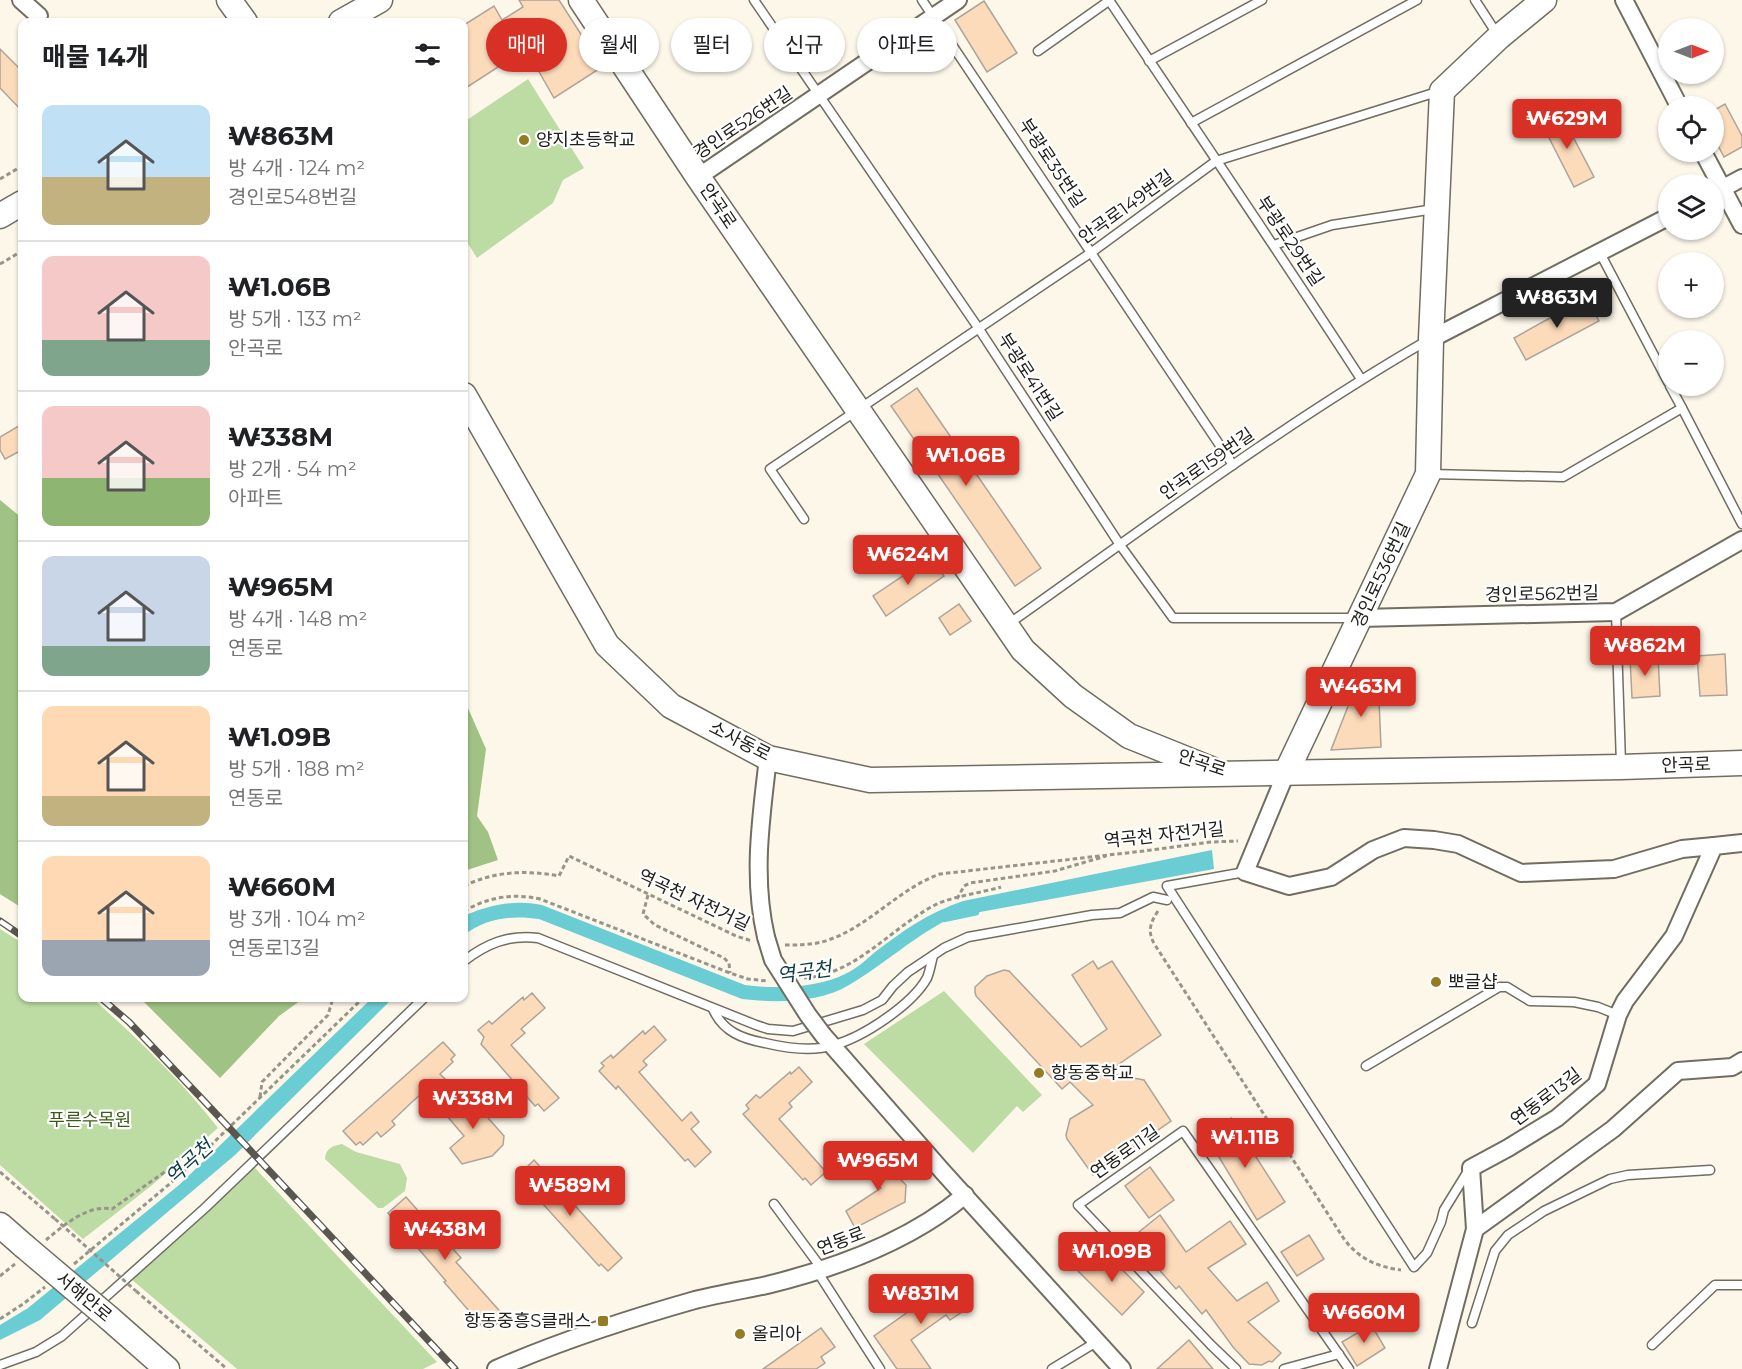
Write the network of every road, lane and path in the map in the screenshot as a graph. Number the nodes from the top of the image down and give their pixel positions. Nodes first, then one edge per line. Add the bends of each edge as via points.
1 (21, 0) edge
2 (230, 0) edge
3 (380, 0) edge
4 (581, 0) edge
5 (754, 0) edge
6 (922, 0) edge
7 (958, 0) edge
8 (1109, 0) edge
9 (1262, 0) edge
10 (1417, 0) edge
11 (1475, 0) edge
12 (1544, 0) edge
13 (1624, 0) edge
14 (39, 16) dead end
15 (933, 16) junction
16 (242, 18) edge
17 (347, 18) edge
18 (1498, 37) junction
19 (1038, 51) dead end
20 (1149, 61) junction
21 (1442, 91) junction
22 (820, 95) junction
23 (1674, 96) edge
24 (1191, 123) junction
25 (1216, 161) junction
26 (18, 168) edge
27 (698, 177) junction
28 (1742, 178) edge
29 (0, 179) edge
30 (1724, 188) edge
31 (1724, 200) edge
32 (18, 205) edge
33 (1438, 209) junction
34 (0, 216) edge
35 (1658, 222) edge
36 (1742, 225) edge
37 (1274, 245) junction
38 (1092, 252) junction
39 (18, 253) edge
40 (1600, 253) junction
41 (0, 264) edge
42 (979, 330) junction
43 (1431, 339) junction
44 (1658, 363) edge
45 (1361, 379) junction
46 (1676, 396) edge
47 (468, 402) edge
48 (1682, 408) junction
49 (858, 411) junction
50 (1233, 465) junction
51 (1428, 474) junction
52 (804, 519) dead end
53 (1742, 524) edge
54 (1742, 540) edge
55 (1120, 546) junction
56 (1616, 612) junction
57 (1360, 618) junction
58 (1007, 626) junction
59 (768, 758) junction
60 (1742, 763) edge
61 (1621, 767) junction
62 (1286, 773) junction
63 (1223, 774) junction
64 (1238, 841) dead end
65 (1742, 843) edge
66 (1714, 846) junction
67 (1115, 854) junction
68 (1245, 872) junction
69 (468, 884) edge
70 (1001, 887) dead end
71 (648, 894) junction
72 (957, 899) junction
73 (1167, 900) joint
74 (468, 909) edge
75 (767, 941) junction
76 (933, 956) junction
77 (468, 959) edge
78 (730, 973) junction
79 (796, 979) dead end
80 (774, 981) dead end
81 (332, 1002) edge
82 (359, 1002) edge
83 (420, 1002) edge
84 (713, 1010) junction
85 (1618, 1015) junction
86 (828, 1041) junction
87 (1742, 1060) edge
88 (1366, 1066) dead end
89 (260, 1097) junction
90 (1471, 1168) junction
91 (1710, 1170) dead end
92 (0, 1172) edge
93 (179, 1176) junction
94 (965, 1195) junction
95 (774, 1204) dead end
96 (0, 1225) edge
97 (1475, 1228) junction
98 (29, 1250) junction
99 (70, 1267) dead end
100 (1414, 1267) junction
101 (819, 1270) junction
102 (0, 1276) edge
103 (51, 1282) dead end
104 (1742, 1285) edge
105 (0, 1318) edge
106 (1472, 1323) dead end
107 (1098, 1341) junction
108 (1652, 1345) dead end
109 (1339, 1354) junction
110 (0, 1365) edge
111 (167, 1369) edge
112 (227, 1369) edge
113 (496, 1369) edge
114 (880, 1369) edge
115 (1052, 1369) edge
116 (1122, 1369) edge
117 (1236, 1369) edge
118 (1284, 1369) edge
119 (1349, 1369) edge
120 (1437, 1369) edge

1 - 14 street
2 - 16 street
3 - 17 street
4 - 27 street, 안곡로
5 - 22 lane, 부광로41번길
6 - 15 lane, 부광로35번길
7 - 15 street, 경인로526번길
8 - 19 lane
8 - 20 lane, 부광로29번길
9 - 20 lane
10 - 24 lane
11 - 18 lane
12 - 18 street
13 - 23 street
15 - 22 street, 경인로526번길
15 - 38 lane, 부광로35번길
18 - 21 street
20 - 24 lane, 부광로29번길
21 - 25 lane, 안곡로149번길
21 - 33 street, 경인로536번길
22 - 27 street, 경인로526번길
22 - 42 lane, 부광로41번길
24 - 25 lane, 부광로29번길
25 - 37 lane, 부광로29번길
25 - 38 lane, 안곡로149번길
26 - 29 path
27 - 49 street, 안곡로
28 - 30 street
31 - 36 street
32 - 34 street
33 - 37 lane via 1332,225
33 - 43 street, 경인로536번길
35 - 40 street
37 - 45 lane, 부광로29번길
38 - 42 lane, 안곡로149번길
38 - 50 lane, 부광로35번길
39 - 41 path
40 - 43 street
40 - 44 lane
42 - 49 lane, 안곡로149번길
42 - 55 lane, 부광로41번길
43 - 45 lane, 안곡로159번길
43 - 51 street, 경인로536번길
45 - 50 lane, 안곡로159번길
46 - 48 lane
47 - 59 street, 소사동로 via 607,645 671,706
48 - 51 lane via 1563,477
48 - 53 lane
49 - 52 lane via 770,469
49 - 58 street, 안곡로
50 - 55 lane, 안곡로159번길
51 - 57 street, 경인로536번길
54 - 56 street, 경인로562번길
55 - 57 lane, 부광로41번길 via 1173,618
55 - 58 lane, 안곡로159번길
56 - 57 street, 경인로562번길
56 - 61 lane
57 - 62 street, 경인로536번길
58 - 63 street, 안곡로 via 1023,650 1073,696 1129,736
59 - 63 street, 소사동로 via 870,780
59 - 75 street via 758,868
60 - 61 street, 안곡로
61 - 62 street, 안곡로
62 - 63 street, 안곡로
62 - 68 street
64 - 67 path, 역곡천 자전거길
65 - 66 street
66 - 68 street via 1682,849 1614,869 1521,873 1458,844 1404,838 1373,850 1331,877 1289,886
66 - 85 street, 연동로13길 via 1674,936
67 - 72 path via 1056,871 970,883
67 - 75 path, 역곡천 자전거길 via 940,874 919,883 834,938 803,945
68 - 100 lane via 1167,886
69 - 71 path, 역곡천 자전거길 via 504,873 559,876 569,856
70 - 72 path
71 - 75 path, 역곡천 자전거길 via 736,936
71 - 78 path via 643,914 646,919 724,958
72 - 79 path via 926,910 843,969
73 - 76 lane via 1153,897 1120,913 978,934
73 - 100 path via 1153,918 1150,937 1344,1239 1353,1252 1376,1264 1401,1270
74 - 78 path via 498,897 540,899
75 - 86 street, bridge via 773,960
76 - 84 lane via 899,980 873,1006 793,1030 768,1029
76 - 86 lane via 927,977 912,996 862,1034
77 - 84 lane via 500,940 538,938
78 - 80 path
81 - 89 path via 328,1015 262,1082
82 - 89 path
83 - 110 lane via 205,1208 62,1336 36,1352
84 - 86 lane via 725,1027 744,1038 790,1048
85 - 88 lane via 1574,1002 1530,1001 1507,987 1499,987
85 - 90 street, 연동로13길 via 1597,1084 1557,1118
86 - 94 street
87 - 97 street via 1732,1067 1678,1071 1613,1129
89 - 93 path
90 - 97 street
90 - 100 lane via 1444,1210 1426,1253
91 - 106 lane via 1610,1179 1508,1234 1495,1251
92 - 112 path, bridge
93 - 98 path via 166,1170 122,1204 83,1214
93 - 99 path
94 - 101 street, 연동로 via 944,1213 890,1243
94 - 107 street
95 - 101 lane
96 - 98 street, 서해안로
97 - 120 street
98 - 102 path
98 - 111 street, 서해안로, bridge
101 - 113 street, 연동로 via 695,1300 593,1332
101 - 114 lane
103 - 105 path
104 - 108 lane via 1715,1285
107 - 115 lane
107 - 116 street
109 - 117 lane, 연동로11길 via 1183,1131 1078,1204
109 - 118 lane
109 - 119 lane, 연동로11길

